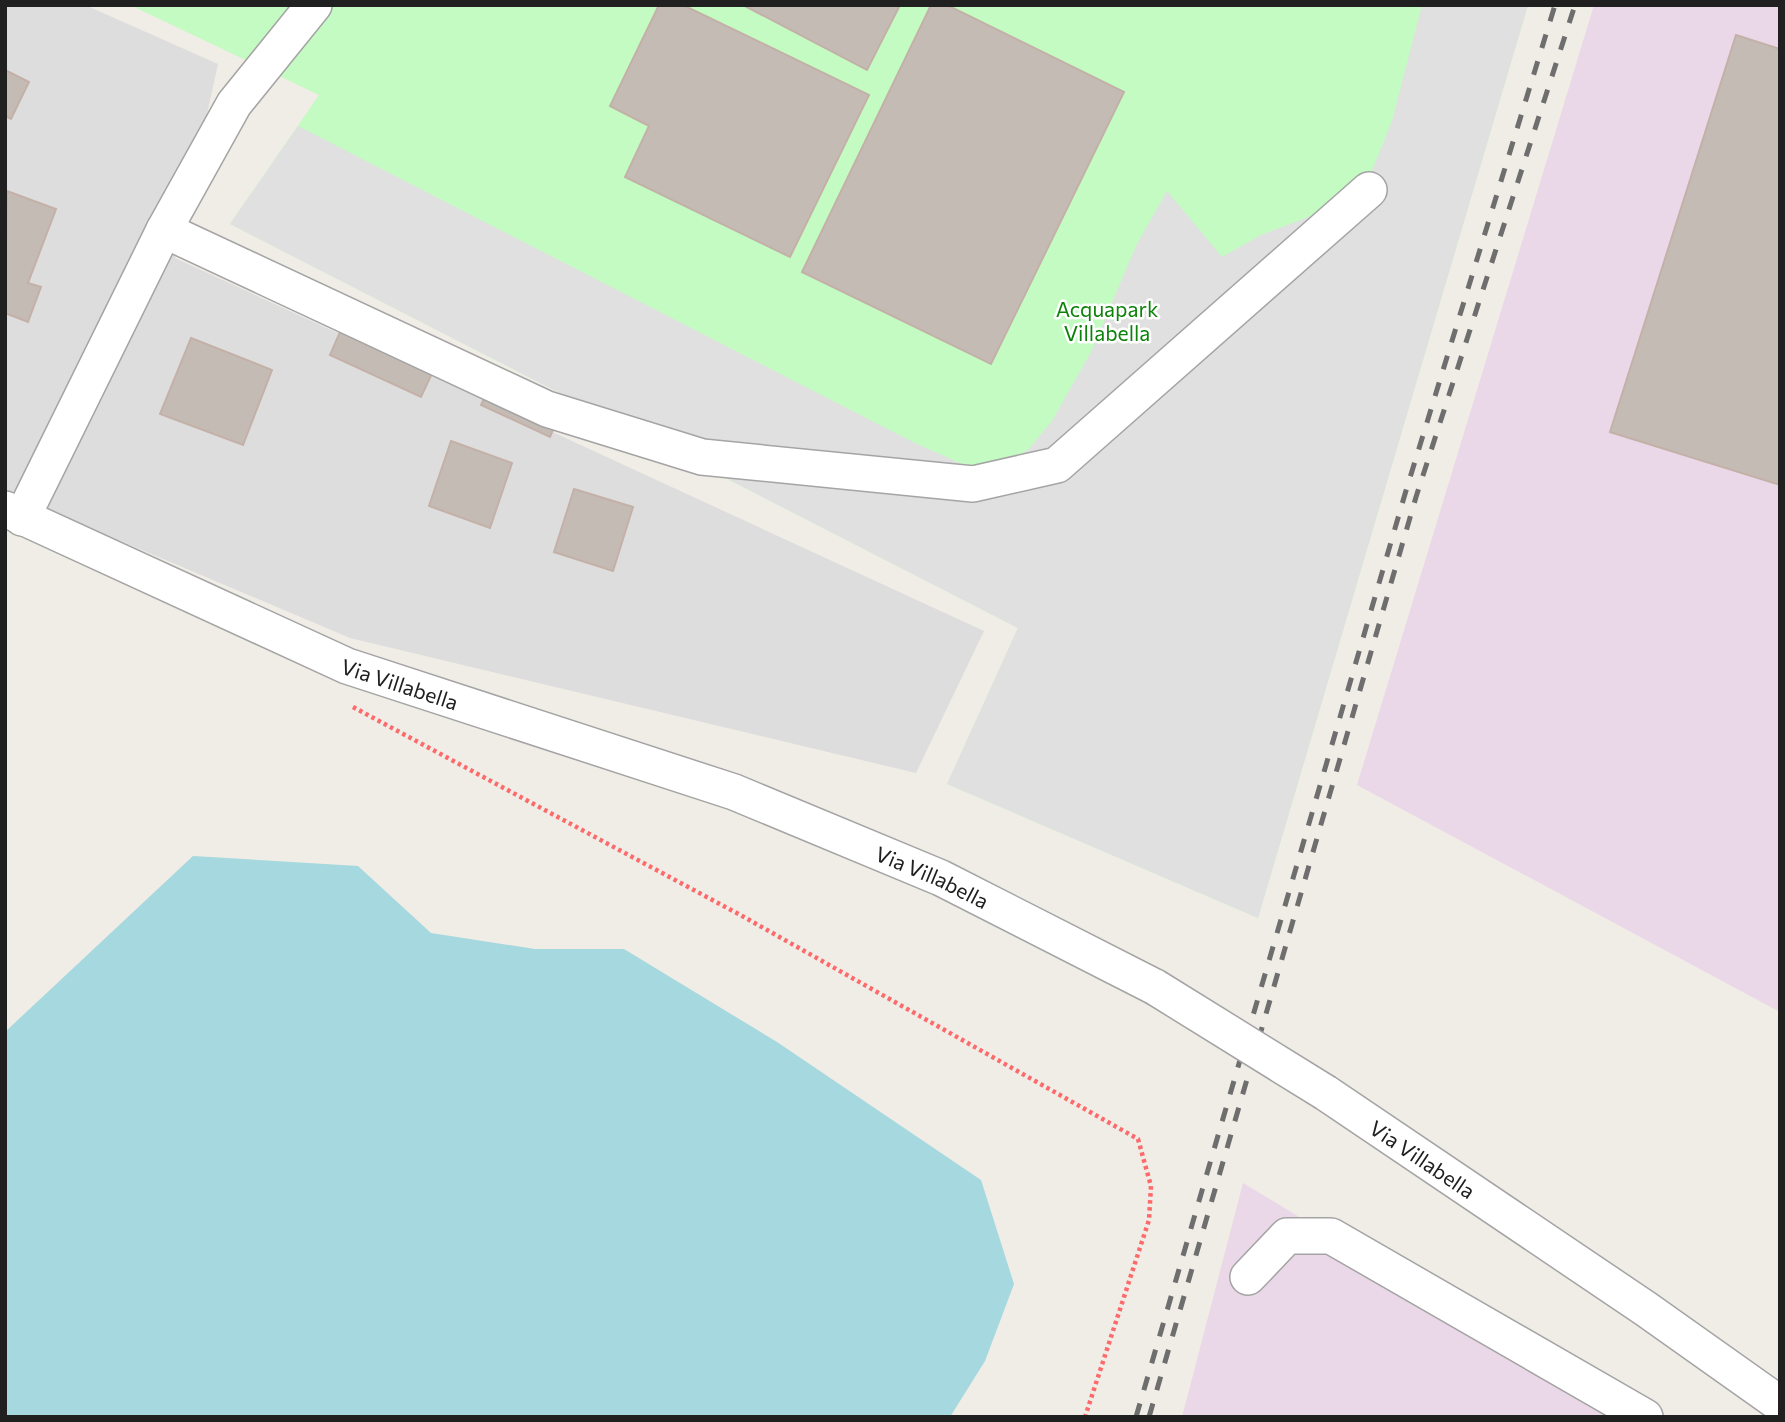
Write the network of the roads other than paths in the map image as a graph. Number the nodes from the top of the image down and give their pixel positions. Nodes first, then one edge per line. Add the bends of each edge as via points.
1 (314, 5) edge
2 (1369, 190) dead end
3 (164, 230) junction
4 (14, 514) edge
5 (1248, 1277) dead end
6 (1780, 1404) edge
7 (1645, 1417) edge

1 - 3 street via 234,104
2 - 3 street via 1057,465 973,484 702,457 547,409
3 - 4 street
4 - 6 street, Via Villabella, bridge via 348,666 734,792 941,878 1155,987 1326,1093
5 - 7 street via 1287,1236 1331,1236

